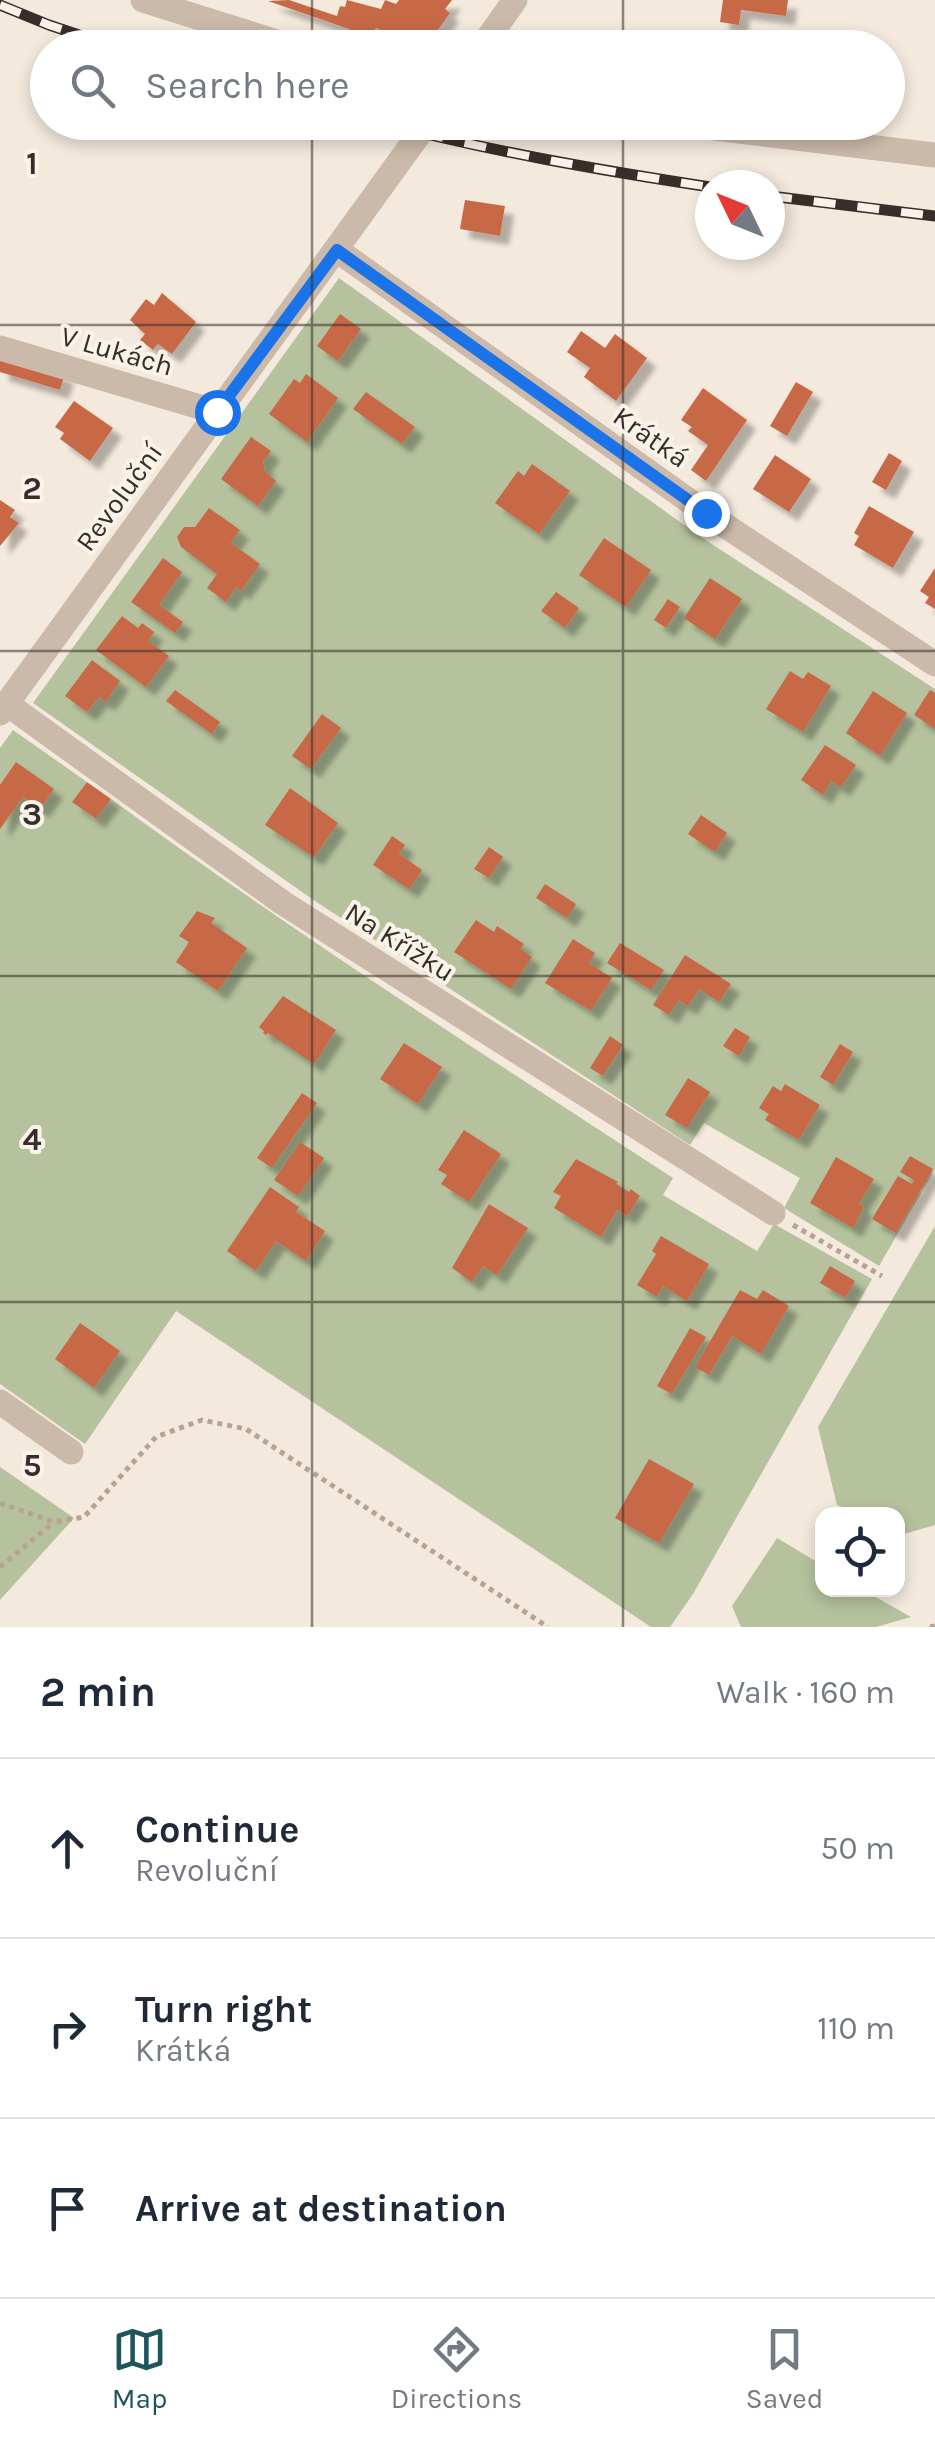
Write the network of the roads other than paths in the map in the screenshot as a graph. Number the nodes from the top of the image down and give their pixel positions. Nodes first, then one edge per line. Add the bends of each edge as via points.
1 (142, 0) edge
2 (515, 0) edge
3 (238, 30) edge
4 (493, 30) edge
5 (415, 140) edge
6 (817, 140) edge
7 (935, 154) edge
8 (337, 250) junction
9 (0, 348) edge
10 (217, 412) junction
11 (935, 664) edge
12 (3, 709) edge
13 (773, 1213) road end
14 (0, 1402) edge
15 (71, 1452) dead end

1 - 3 street
2 - 4 street
5 - 8 street, Revoluční
6 - 7 street
8 - 10 street, Revoluční
8 - 11 street, Krátká via 706,513
9 - 10 street, V Lukách
10 - 12 street, Revoluční
12 - 13 street, Na Křížku via 283,903
14 - 15 street

